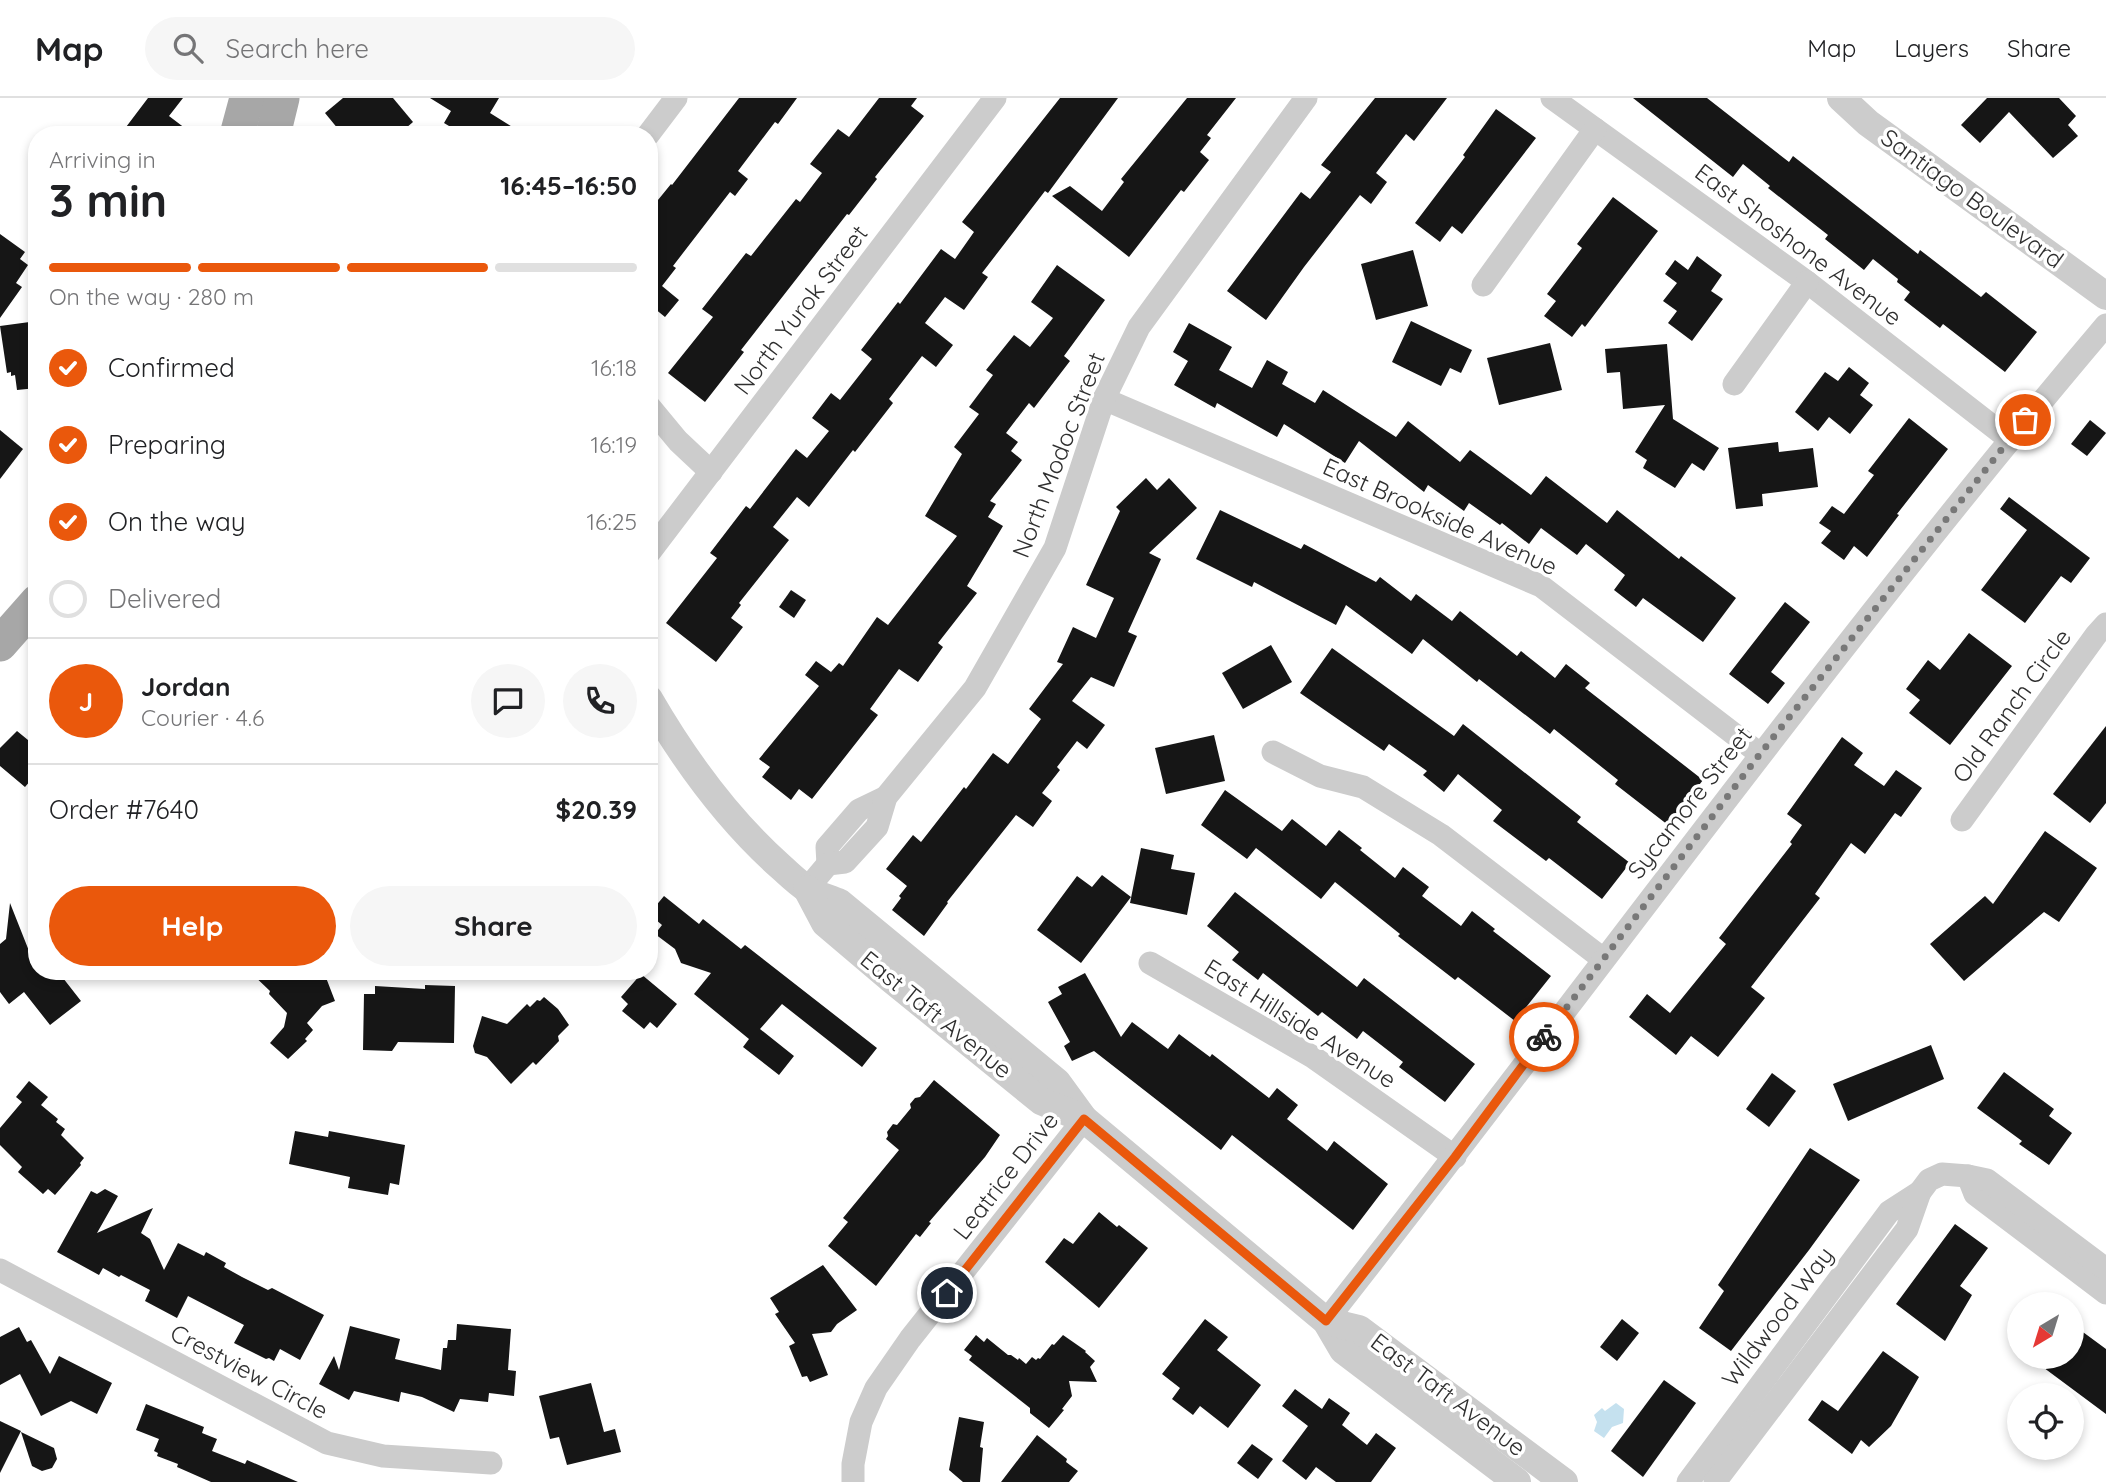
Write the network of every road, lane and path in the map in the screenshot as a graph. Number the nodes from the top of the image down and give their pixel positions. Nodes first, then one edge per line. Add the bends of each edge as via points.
1 (247, 98) edge
2 (282, 98) edge
3 (676, 98) edge
4 (995, 98) edge
5 (1306, 98) edge
6 (1552, 98) edge
7 (1841, 98) edge
8 (239, 126) edge
9 (276, 126) edge
10 (656, 126) edge
11 (1595, 129) junction
12 (1807, 282) junction
13 (1483, 285) dead end
14 (2106, 296) edge
15 (2106, 325) edge
16 (1734, 384) dead end
17 (1104, 399) junction
18 (658, 417) edge
19 (2009, 439) junction
20 (711, 472) junction
21 (658, 540) edge
22 (28, 612) edge
23 (2106, 624) edge
24 (0, 644) edge
25 (658, 714) edge
26 (1273, 752) dead end
27 (1760, 754) junction
28 (1962, 820) dead end
29 (807, 889) junction
30 (1603, 959) junction
31 (1150, 963) dead end
32 (1084, 1119) junction
33 (1455, 1157) junction
34 (1968, 1175) junction
35 (2106, 1269) edge
36 (0, 1270) edge
37 (2106, 1293) edge
38 (1326, 1321) junction
39 (1761, 1403) junction
40 (491, 1463) dead end
41 (853, 1482) edge
42 (1517, 1482) edge
43 (1564, 1482) edge
44 (1688, 1482) edge
45 (1714, 1482) edge

1 - 8 main road
2 - 9 main road
3 - 10 street
4 - 20 street, North Yurok Street
5 - 17 street, North Modoc Street via 1139,327
6 - 11 street, East Shoshone Avenue
7 - 14 street, Santiago Boulevard via 1868,123
11 - 12 street, East Shoshone Avenue
11 - 13 street
12 - 16 street
12 - 19 street, East Shoshone Avenue
15 - 19 street, Sycamore Street
17 - 27 street, East Brookside Avenue via 1541,586
17 - 29 street, North Modoc Street via 1055,548 975,688 886,797 859,810 827,846 828,864
18 - 20 street
19 - 27 street, Sycamore Street
20 - 21 street, North Yurok Street
22 - 24 main road
23 - 28 street, Old Ranch Circle
25 - 29 street, East Taft Avenue via 714,795 749,836
26 - 30 street via 1320,776 1363,787 1441,835
27 - 30 street, Sycamore Street
29 - 32 street, East Taft Avenue via 840,903 1037,1065 1057,1082
30 - 33 street, Sycamore Street
31 - 33 street, East Hillside Avenue via 1313,1057
32 - 38 street, East Taft Avenue
32 - 41 street, Leatrice Drive via 876,1388 861,1422
33 - 38 street, Sycamore Street
34 - 35 street via 1987,1180
34 - 37 street via 1975,1194
34 - 39 street, Wildwood Way via 1942,1174 1928,1180 1907,1229
36 - 40 street, Crestview Circle via 327,1443 383,1456
38 - 42 street, East Taft Avenue via 1343,1350
38 - 43 street, East Taft Avenue via 1359,1329
39 - 44 street, Wildwood Way
39 - 45 street, Wildwood Way

